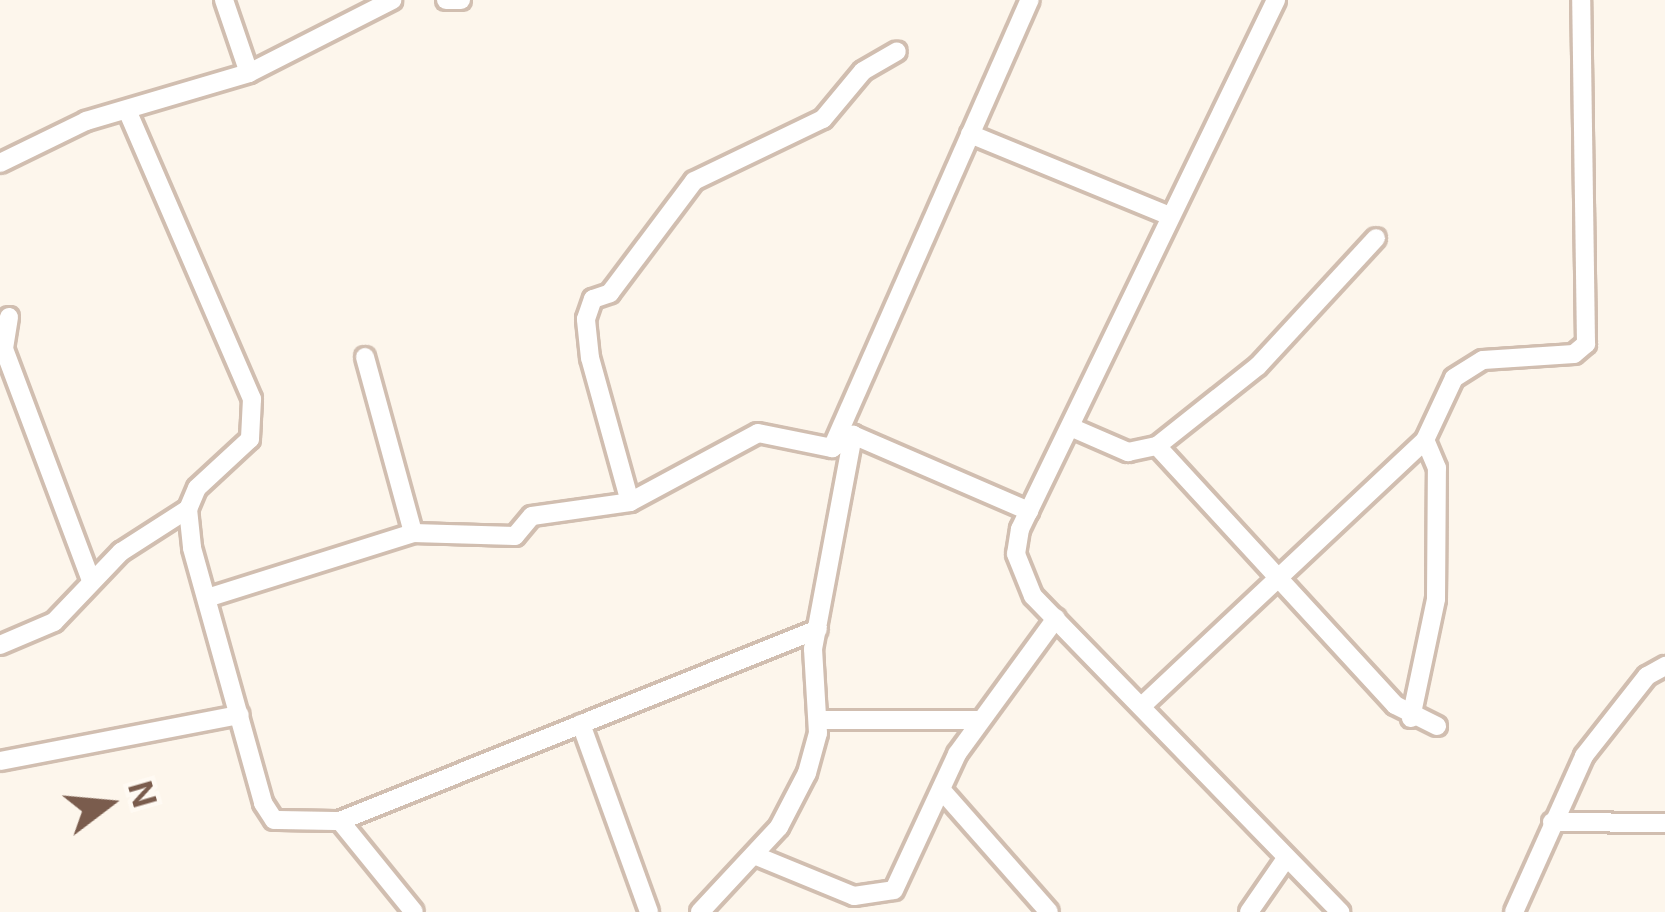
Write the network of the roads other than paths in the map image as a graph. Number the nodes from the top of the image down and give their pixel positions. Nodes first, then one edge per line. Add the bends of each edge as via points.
1 (224, 0) edge
2 (392, 0) edge
3 (446, 0) edge
4 (461, 0) edge
5 (1030, 0) edge
6 (1276, 0) edge
7 (1581, 0) edge
8 (897, 50) dead end
9 (249, 73) junction
10 (127, 110) junction
11 (970, 134) junction
12 (0, 163) edge
13 (1170, 216) junction
14 (1376, 238) dead end
15 (9, 317) dead end
16 (364, 357) dead end
17 (1075, 429) junction
18 (854, 435) junction
19 (1425, 440) junction
20 (1157, 446) junction
21 (832, 448) junction
22 (630, 502) junction
23 (188, 509) junction
24 (1029, 512) junction
25 (413, 533) junction
26 (1281, 579) junction
27 (92, 581) junction
28 (207, 598) junction
29 (1056, 618) junction
30 (818, 629) junction
31 (0, 645) edge
32 (1665, 666) edge
33 (1143, 704) junction
34 (240, 716) junction
35 (1411, 718) junction
36 (818, 720) junction
37 (978, 720) junction
38 (581, 724) junction
39 (1437, 726) dead end
40 (0, 761) edge
41 (945, 794) junction
42 (340, 821) junction
43 (1552, 822) junction
44 (1665, 823) edge
45 (754, 855) junction
46 (1285, 860) junction
47 (414, 912) edge
48 (649, 912) edge
49 (700, 912) edge
50 (1049, 912) edge
51 (1249, 912) edge
52 (1340, 912) edge
53 (1514, 912) edge

1 - 9 street
2 - 9 street
3 - 4 street
5 - 11 street
6 - 13 street
7 - 19 street via 1586,344 1574,354 1483,360 1454,378
8 - 22 street via 863,71 823,119 694,181 610,293 593,299 590,358
9 - 10 street
10 - 12 street
10 - 23 street via 252,399 250,439 197,488
11 - 13 street
11 - 21 street
13 - 17 street
14 - 20 street via 1258,365
15 - 27 street via 4,349
16 - 25 street
17 - 20 street via 1129,452
17 - 24 street
18 - 21 street
18 - 24 street
18 - 30 street
19 - 26 street
19 - 35 street via 1437,469 1436,599
20 - 26 street
21 - 22 street via 758,434
22 - 25 street via 532,516 515,536
23 - 27 street
23 - 28 street
24 - 29 street via 1016,554 1021,576
25 - 28 street
26 - 33 street
26 - 35 street
27 - 31 street via 54,622
28 - 34 street
29 - 33 street
29 - 37 street
30 - 36 street
30 - 38 street
32 - 43 street via 1647,676 1594,743
33 - 46 street
34 - 40 street
34 - 42 street via 274,820
35 - 39 street
36 - 37 street
36 - 45 street via 807,773
37 - 41 street
38 - 42 street
38 - 48 street
41 - 45 street via 885,896 854,896
41 - 50 street
42 - 47 street
43 - 44 street
43 - 53 street
45 - 49 street
46 - 51 street
46 - 52 street

